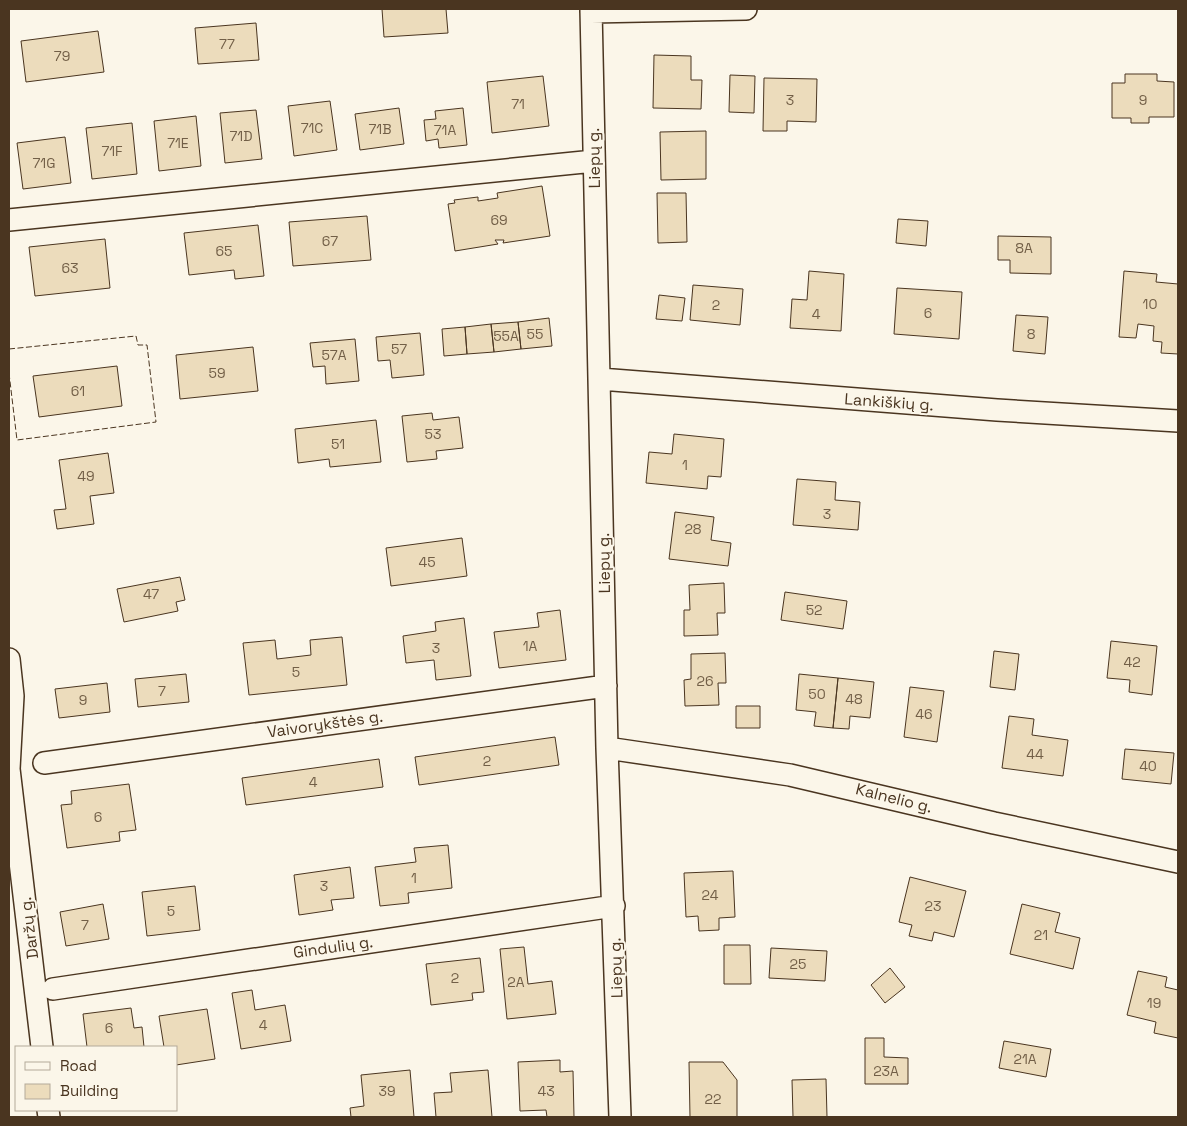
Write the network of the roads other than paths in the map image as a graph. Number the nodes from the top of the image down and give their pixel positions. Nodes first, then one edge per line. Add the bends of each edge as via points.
1 (746, 9) edge
2 (591, 10) edge
3 (594, 161) junction
4 (9, 220) edge
5 (600, 379) junction
6 (1178, 421) edge
7 (9, 659) edge
8 (606, 686) junction
9 (607, 748) junction
10 (44, 763) dead end
11 (1178, 862) edge
12 (614, 906) junction
13 (53, 988) dead end
14 (42, 1046) edge
15 (620, 1117) edge

1 - 2 street
2 - 3 street, Liepų g.
3 - 4 street
3 - 5 street, Liepų g.
5 - 6 street, Lankiškių g.
5 - 8 street, Liepų g.
7 - 14 street, Daržų g. via 13,696 9,768
8 - 9 street, Liepų g.
8 - 10 street, Vaivorykštės g.
9 - 11 street, Kalnelio g. via 790,774 994,823
9 - 12 street, Liepų g.
12 - 13 street, Gindulių g.
12 - 15 street, Liepų g.

